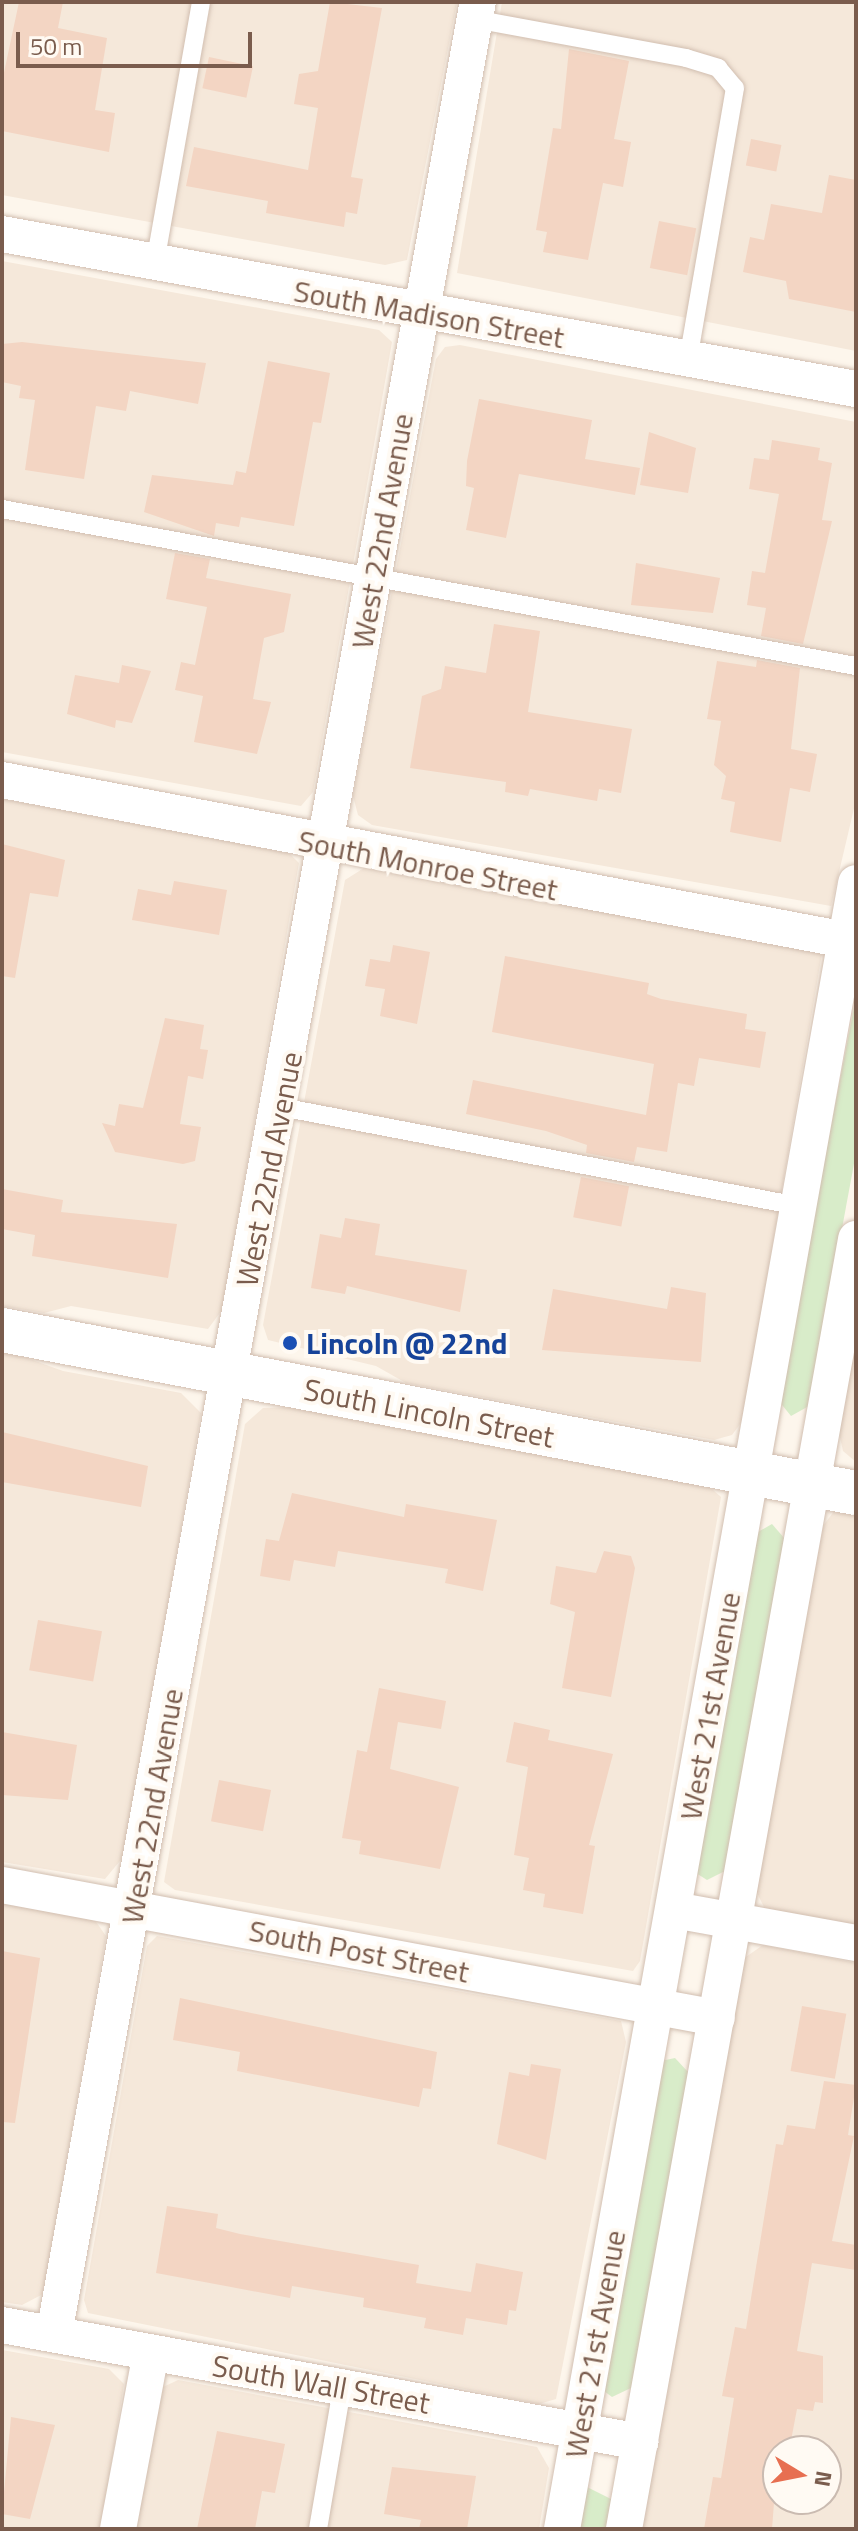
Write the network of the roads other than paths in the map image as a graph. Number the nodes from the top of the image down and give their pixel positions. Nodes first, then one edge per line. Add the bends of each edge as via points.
1 (201, 2) edge
2 (476, 10) edge
3 (2, 234) edge
4 (155, 263) junction
5 (421, 314) junction
6 (688, 360) junction
7 (856, 389) edge
8 (2, 509) edge
9 (373, 579) junction
10 (856, 666) edge
11 (2, 780) edge
12 (327, 846) junction
13 (856, 883) edge
14 (851, 942) edge
15 (281, 1107) junction
16 (798, 1206) junction
17 (856, 1239) edge
18 (2, 1330) edge
19 (230, 1376) junction
20 (751, 1474) junction
21 (811, 1485) junction
22 (856, 1493) edge
23 (2, 1885) edge
24 (133, 1908) junction
25 (674, 1910) junction
26 (734, 1921) junction
27 (856, 1943) edge
28 (657, 2007) junction
29 (717, 2018) junction
30 (2, 2325) edge
31 (54, 2334) junction
32 (151, 2353) junction
33 (342, 2388) junction
34 (579, 2431) junction
35 (640, 2442) junction
36 (118, 2529) edge
37 (318, 2529) edge
38 (562, 2529) edge
39 (624, 2529) edge

1 - 4 lane
2 - 5 street, West 22nd Avenue
2 - 6 lane via 686,58 718,68 735,88
3 - 4 street, South Madison Street
4 - 5 street, South Madison Street
5 - 6 street, South Madison Street
5 - 9 street, West 22nd Avenue
6 - 7 street, South Madison Street
8 - 9 lane
9 - 10 lane
9 - 12 street, West 22nd Avenue
11 - 12 street, South Monroe Street
12 - 14 street, South Monroe Street
12 - 15 street, West 22nd Avenue
13 - 14 street, West 21st Avenue
14 - 16 street, West 21st Avenue
15 - 16 lane
15 - 19 street, West 22nd Avenue
16 - 20 street, West 21st Avenue
17 - 21 street, West 21st Avenue
18 - 19 street, South Lincoln Street
19 - 20 street, South Lincoln Street
19 - 24 street, West 22nd Avenue
20 - 21 street, South Lincoln Street
20 - 25 street, West 21st Avenue
21 - 22 street, South Lincoln Street
21 - 26 street, West 21st Avenue
23 - 24 street, South Post Street
24 - 28 street, South Post Street
24 - 31 street, West 22nd Avenue
25 - 26 street
25 - 28 street, West 21st Avenue
26 - 27 street
26 - 29 street, West 21st Avenue
28 - 29 street, South Post Street
28 - 34 street, West 21st Avenue
29 - 35 street, West 21st Avenue
30 - 31 street, South Wall Street
31 - 32 street, South Wall Street
32 - 33 street, South Wall Street
32 - 36 street
33 - 34 street, South Wall Street
33 - 37 lane
34 - 35 street, South Wall Street
34 - 38 street, West 21st Avenue
35 - 39 street, West 21st Avenue

